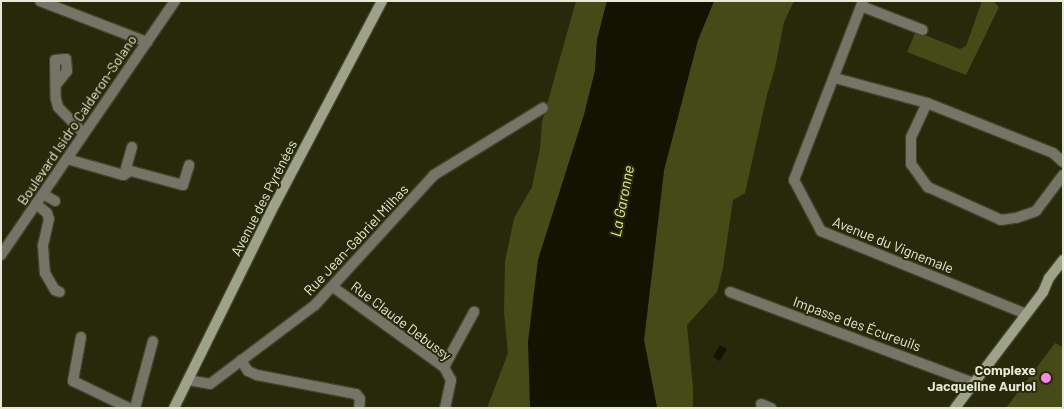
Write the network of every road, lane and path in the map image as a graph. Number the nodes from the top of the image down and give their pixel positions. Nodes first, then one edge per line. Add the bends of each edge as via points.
1 (40, 1) edge
2 (175, 1) edge
3 (382, 1) edge
4 (862, 4) edge
5 (923, 30) dead end
6 (147, 42) junction
7 (835, 78) junction
8 (56, 85) dead end
9 (927, 103) junction
10 (543, 108) dead end
11 (84, 134) junction
12 (132, 147) dead end
13 (67, 159) junction
14 (1063, 162) edge
15 (189, 165) dead end
16 (124, 175) junction
17 (1063, 175) edge
18 (43, 194) junction
19 (55, 201) dead end
20 (36, 204) junction
21 (1, 254) edge
22 (1063, 260) edge
23 (1063, 271) edge
24 (333, 288) junction
25 (60, 292) dead end
26 (730, 292) dead end
27 (1043, 292) junction
28 (474, 312) dead end
29 (1026, 314) junction
30 (81, 337) dead end
31 (153, 342) dead end
32 (242, 360) junction
33 (444, 367) junction
34 (188, 380) junction
35 (974, 383) junction
36 (129, 408) edge
37 (135, 408) edge
38 (174, 408) edge
39 (359, 408) edge
40 (445, 408) edge
41 (956, 408) edge

1 - 6 street
2 - 6 street, Boulevard Isidro Calderon-Solano
3 - 34 main road, Avenue des Pyrénées via 275,204
4 - 5 street, Avenue du Vignemale
4 - 7 street, Avenue du Vignemale
6 - 11 street, Boulevard Isidro Calderon-Solano
7 - 9 street
7 - 29 street, Avenue du Vignemale via 794,180 821,231
8 - 11 street via 58,107
9 - 14 street via 1053,153
9 - 17 street via 911,138 911,164 928,187 1001,220 1036,211
10 - 24 street, Rue Jean-Gabriel Milhas via 434,175
11 - 13 street, Boulevard Isidro Calderon-Solano
12 - 16 street
13 - 16 street
13 - 18 street, Boulevard Isidro Calderon-Solano
15 - 16 street via 183,185 131,171
18 - 19 street
18 - 20 street, Boulevard Isidro Calderon-Solano
20 - 21 street, Boulevard Isidro Calderon-Solano
20 - 25 street via 49,219 43,246 45,273 55,290
22 - 27 main road
23 - 27 main road
24 - 32 street, Rue Jean-Gabriel Milhas
24 - 33 street, Rue Claude Debussy
26 - 35 street, Impasse des Écureuils
27 - 29 main road
28 - 33 street
29 - 35 main road
30 - 36 street via 73,381
31 - 37 street
32 - 34 street, Rue Jean-Gabriel Milhas via 210,384
32 - 39 street via 248,371 257,375 356,394 360,399
33 - 40 street, Rue Claude Debussy via 451,380
34 - 38 main road, Avenue des Pyrénées
35 - 41 main road

